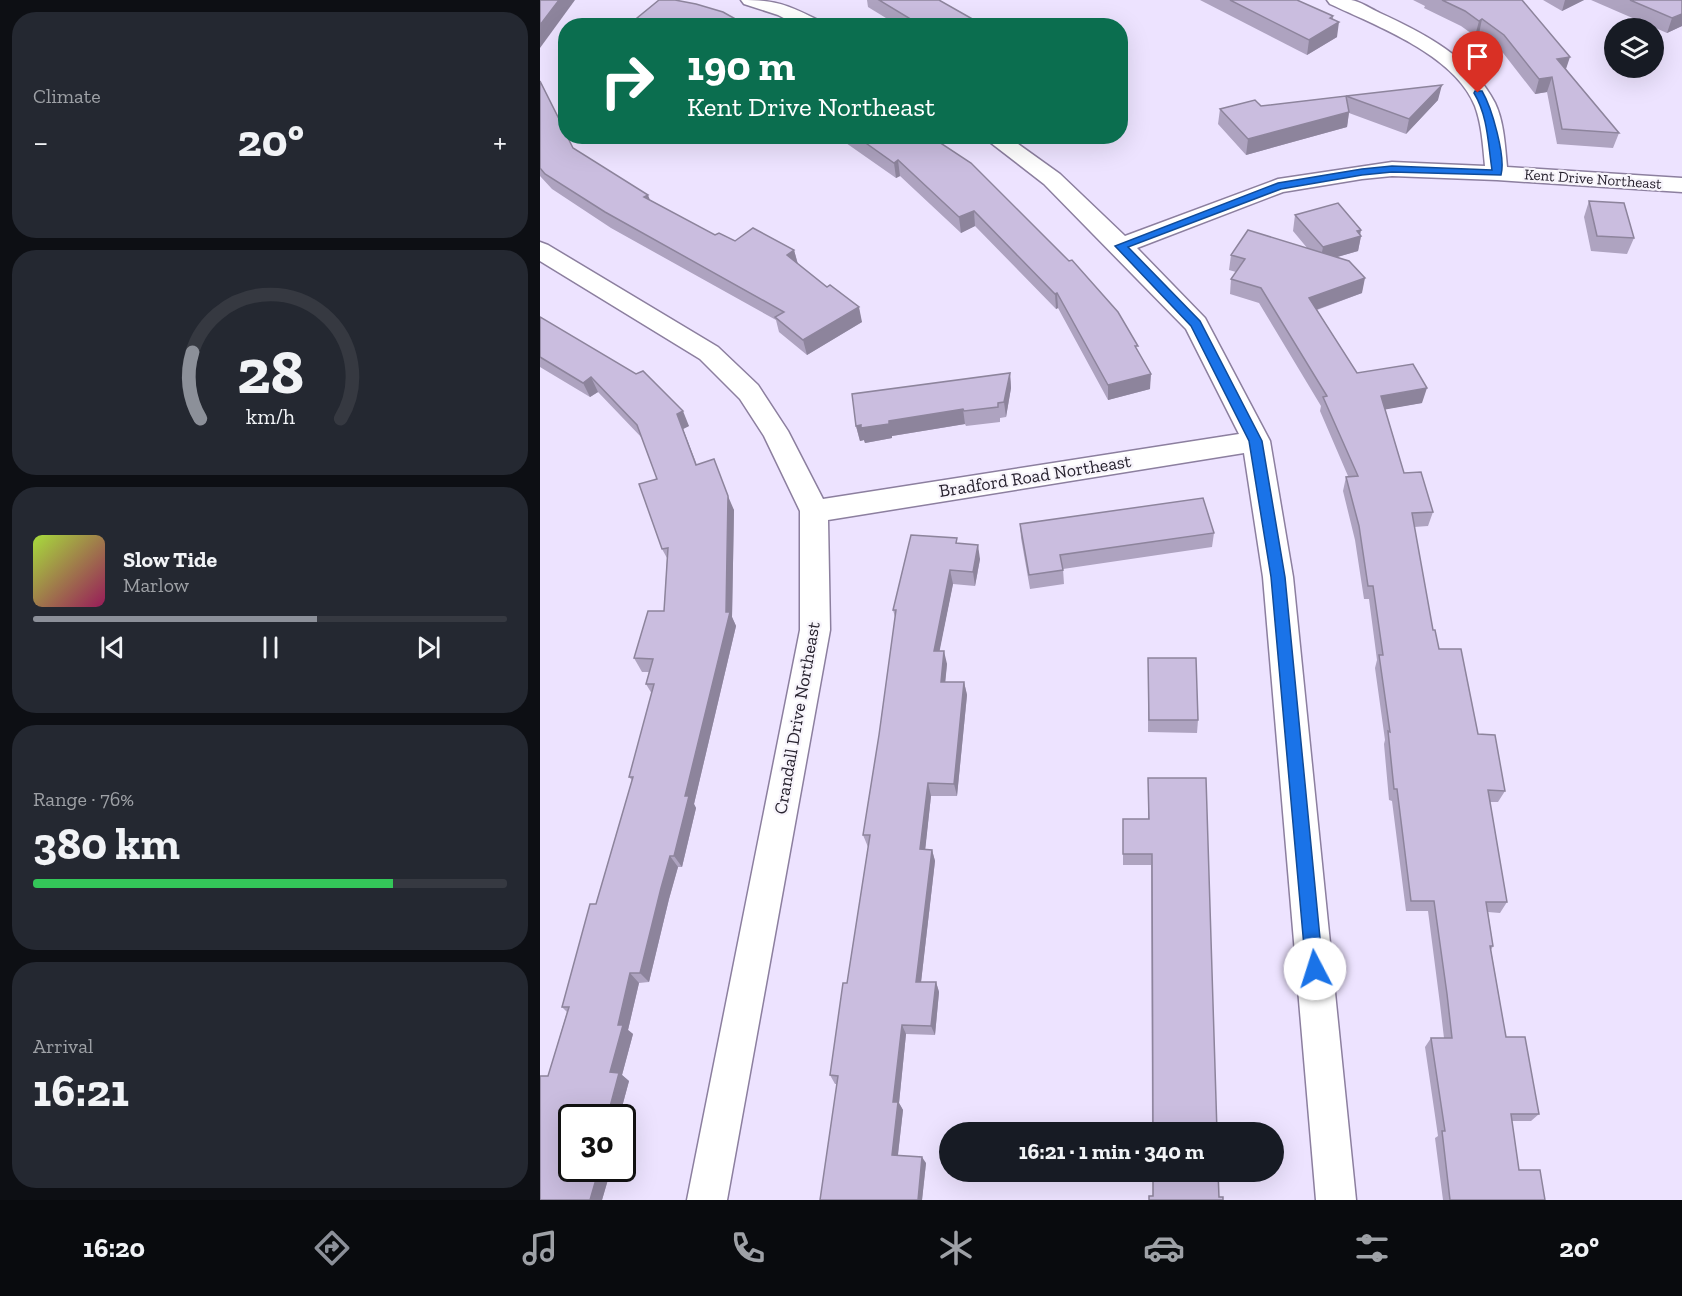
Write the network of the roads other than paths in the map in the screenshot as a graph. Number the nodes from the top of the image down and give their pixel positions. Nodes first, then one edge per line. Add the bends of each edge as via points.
1 (751, 0) edge
2 (1337, 0) edge
3 (799, 18) edge
4 (1003, 144) edge
5 (1497, 173) junction
6 (1682, 185) edge
7 (1121, 246) junction
8 (540, 250) edge
9 (1256, 441) junction
10 (814, 511) junction
11 (707, 1200) edge
12 (1336, 1200) edge

1 - 3 street
2 - 5 street via 1436,51 1472,83 1485,104 1491,125
4 - 7 street via 1052,179
5 - 6 street, Kent Drive Northeast
5 - 7 street, Kent Drive Northeast via 1392,169 1278,186
7 - 9 street via 1196,324
8 - 10 street, Crandall Drive Northeast via 709,353 749,392 776,431
9 - 10 street, Bradford Road Northeast
9 - 12 street via 1278,577
10 - 11 street, Crandall Drive Northeast via 815,630

